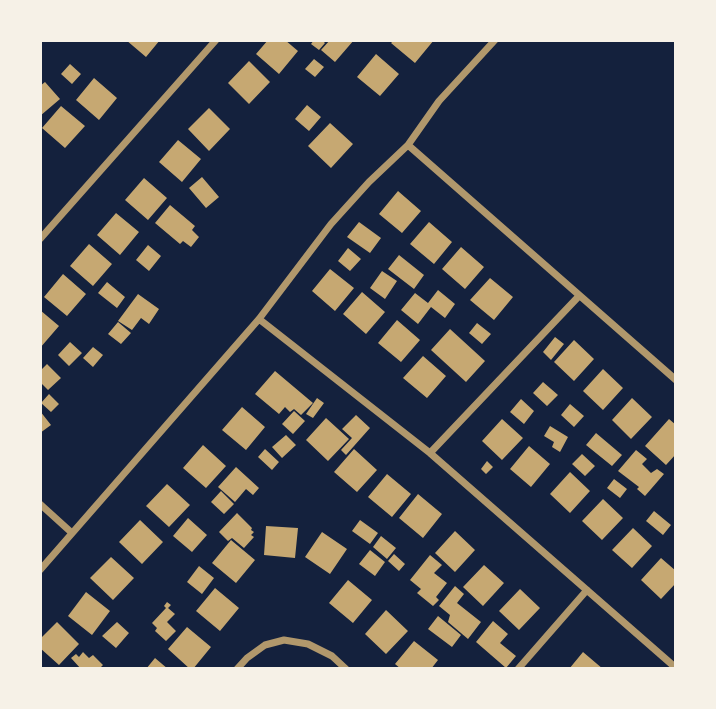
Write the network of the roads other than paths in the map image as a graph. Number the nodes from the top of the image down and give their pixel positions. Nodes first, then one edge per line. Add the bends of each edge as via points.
1 (216, 40) edge
2 (495, 40) edge
3 (408, 145) junction
4 (40, 239) edge
5 (579, 296) junction
6 (259, 319) junction
7 (676, 380) edge
8 (430, 453) junction
9 (40, 504) edge
10 (72, 533) junction
11 (40, 570) edge
12 (587, 590) junction
13 (676, 668) edge
14 (237, 669) edge
15 (346, 669) edge
16 (518, 669) edge

1 - 4 street
2 - 3 street via 439,101
3 - 5 street
3 - 6 street via 331,224
5 - 7 street
5 - 8 street
6 - 8 street
6 - 10 street
8 - 12 street
9 - 10 street
10 - 11 street
12 - 13 street
12 - 16 street
14 - 15 street via 265,645 284,640 308,644

